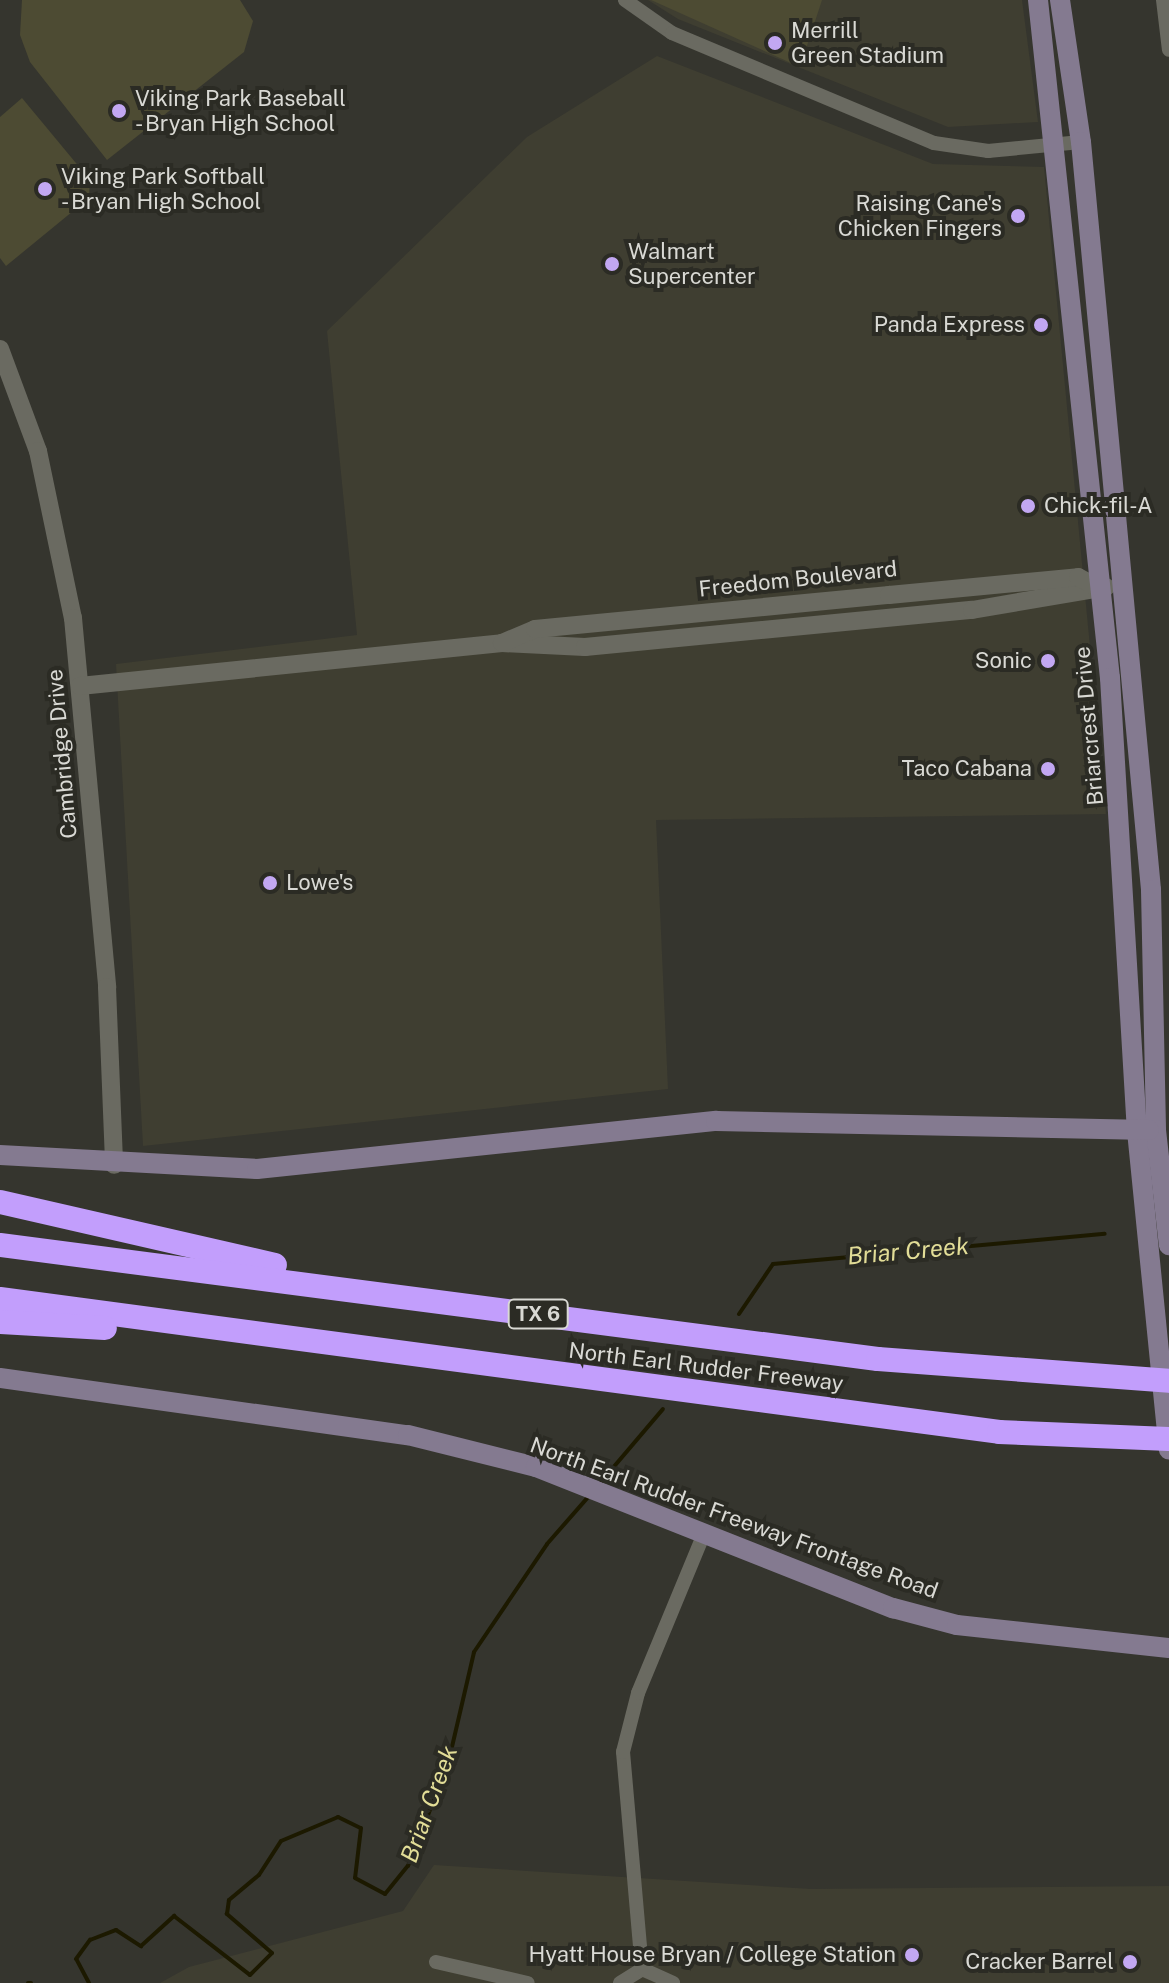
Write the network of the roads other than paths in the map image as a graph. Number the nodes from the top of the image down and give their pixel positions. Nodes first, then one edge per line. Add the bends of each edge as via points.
1 (625, 0) edge
2 (1038, 0) edge
3 (1060, 0) edge
4 (1163, 0) edge
5 (1169, 50) edge
6 (1081, 142) junction
7 (1058, 144) junction
8 (0, 349) edge
9 (1121, 585) junction
10 (1099, 588) junction
11 (889, 595) junction
12 (786, 605) junction
13 (666, 616) junction
14 (892, 617) junction
15 (788, 627) junction
16 (668, 639) junction
17 (502, 643) junction
18 (80, 686) junction
19 (1163, 986) edge
20 (1154, 1130) edge
21 (0, 1155) edge
22 (114, 1165) junction
23 (0, 1202) edge
24 (0, 1245) edge
25 (1169, 1245) edge
26 (343, 1284) junction
27 (0, 1299) edge
28 (0, 1322) edge
29 (247, 1334) junction
30 (0, 1378) edge
31 (1169, 1381) edge
32 (1169, 1439) edge
33 (1169, 1449) edge
34 (703, 1536) junction
35 (1169, 1648) edge
36 (436, 1962) dead end
37 (642, 1969) junction
38 (528, 1983) edge
39 (620, 1983) edge
40 (673, 1983) edge

1 - 7 street via 672,33 934,143 975,151
2 - 7 main road, Briarcrest Drive
3 - 6 main road, Briarcrest Drive
4 - 5 street
6 - 7 street
6 - 9 main road, Briarcrest Drive
7 - 10 main road, Briarcrest Drive
8 - 18 street, Cambridge Drive via 58,528
9 - 10 street, Freedom Boulevard
9 - 19 main road, Briarcrest Drive
10 - 11 street, Freedom Boulevard via 1078,577
10 - 14 street, Freedom Boulevard
10 - 20 main road, Briarcrest Drive
11 - 12 street, Freedom Boulevard
11 - 14 street
12 - 13 street, Freedom Boulevard
12 - 15 street
13 - 16 street
13 - 17 street, Freedom Boulevard via 535,629
14 - 15 street, Freedom Boulevard
15 - 16 street, Freedom Boulevard
16 - 17 street, Freedom Boulevard via 537,650
17 - 18 street, Freedom Boulevard
18 - 22 street, Cambridge Drive via 107,987
19 - 20 main road, Briarcrest Drive
20 - 22 main road via 716,1121 257,1169
20 - 25 main road, Briarcrest Drive
20 - 33 main road, Briarcrest Drive via 1157,1320
21 - 22 main road
23 - 26 highway via 216,1247
24 - 26 highway, North Earl Rudder Freeway / TX 6
26 - 31 highway, North Earl Rudder Freeway / TX 6 via 878,1359
27 - 29 highway, North Earl Rudder Freeway
28 - 29 highway
29 - 32 highway, North Earl Rudder Freeway via 999,1432
30 - 34 main road, North Earl Rudder Freeway Frontage Road via 408,1435 583,1485
34 - 35 main road, North Earl Rudder Freeway Frontage Road via 957,1625
34 - 37 street via 638,1693 623,1752
36 - 38 street
37 - 39 street
37 - 40 street

